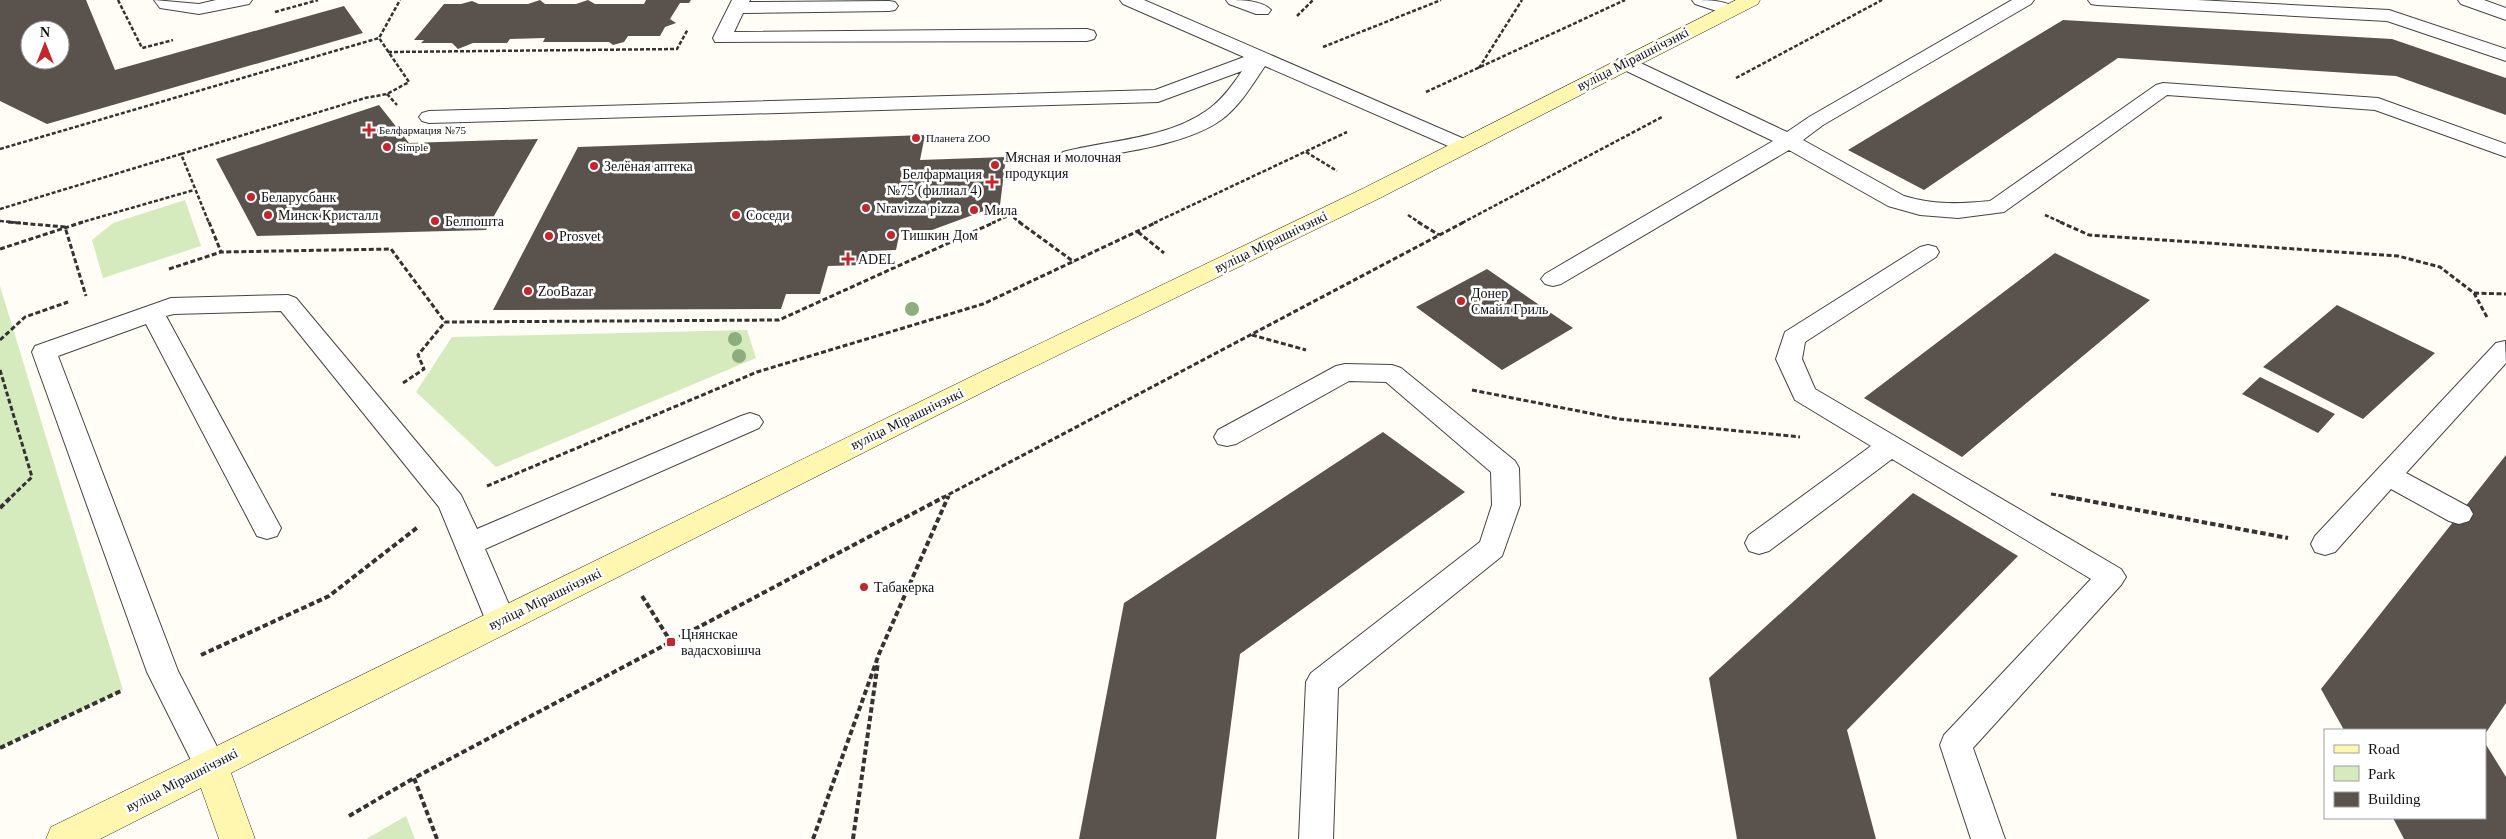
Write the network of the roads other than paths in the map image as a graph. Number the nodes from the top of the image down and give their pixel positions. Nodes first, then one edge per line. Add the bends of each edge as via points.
1 (163, 0) edge
2 (243, 0) edge
3 (1235, 0) edge
4 (1701, 0) edge
5 (2026, 0) edge
6 (2097, 0) edge
7 (2467, 0) edge
8 (1136, 1) edge
9 (739, 4) edge
10 (1740, 5) edge
11 (889, 6) dead end
12 (1262, 10) dead end
13 (2506, 14) edge
14 (1087, 35) dead end
15 (2506, 55) edge
16 (1261, 56) junction
17 (1625, 63) junction
18 (429, 118) dead end
19 (1789, 141) junction
20 (1462, 145) junction
21 (2506, 151) edge
22 (1070, 156) dead end
23 (1928, 252) dead end
24 (1553, 279) dead end
25 (152, 312) junction
26 (2505, 349) edge
27 (750, 422) dead end
28 (1228, 437) dead end
29 (1890, 446) junction
30 (2388, 475) junction
31 (2459, 514) dead end
32 (267, 528) dead end
33 (1759, 543) dead end
34 (469, 544) junction
35 (2325, 544) dead end
36 (501, 621) junction
37 (211, 766) junction
38 (64, 839) edge
39 (237, 839) edge
40 (1316, 839) edge
41 (1988, 839) edge

1 - 2 lane via 166,4 199,9
3 - 12 lane
4 - 10 lane
5 - 19 lane via 1816,121
6 - 15 lane via 2389,16
7 - 13 lane
8 - 16 lane
9 - 11 lane
9 - 14 lane via 722,38
10 - 17 main road, вуліца Мірашнічэнкі
16 - 18 lane via 1158,96
16 - 20 lane
16 - 22 lane via 1234,96 1213,116 1191,128
17 - 19 lane
17 - 20 main road, вуліца Мірашнічэнкі
19 - 21 lane via 1896,200 1920,208 1958,211 1996,207 2163,89 2378,104
19 - 24 lane
20 - 36 main road, вуліца Мірашнічэнкі via 1372,193
23 - 29 lane via 1794,338 1789,359 1804,394
25 - 32 lane
25 - 34 lane via 171,306 288,303 451,502
25 - 37 lane via 44,352 163,672
26 - 30 lane
27 - 34 lane
28 - 40 lane via 1345,372 1392,374 1505,468 1506,505 1492,548 1322,682
29 - 33 lane
29 - 41 lane via 2111,578 1956,745
30 - 31 lane
30 - 35 lane
34 - 36 lane
36 - 37 main road, вуліца Мірашнічэнкі
37 - 38 main road, вуліца Мірашнічэнкі
37 - 39 main road

